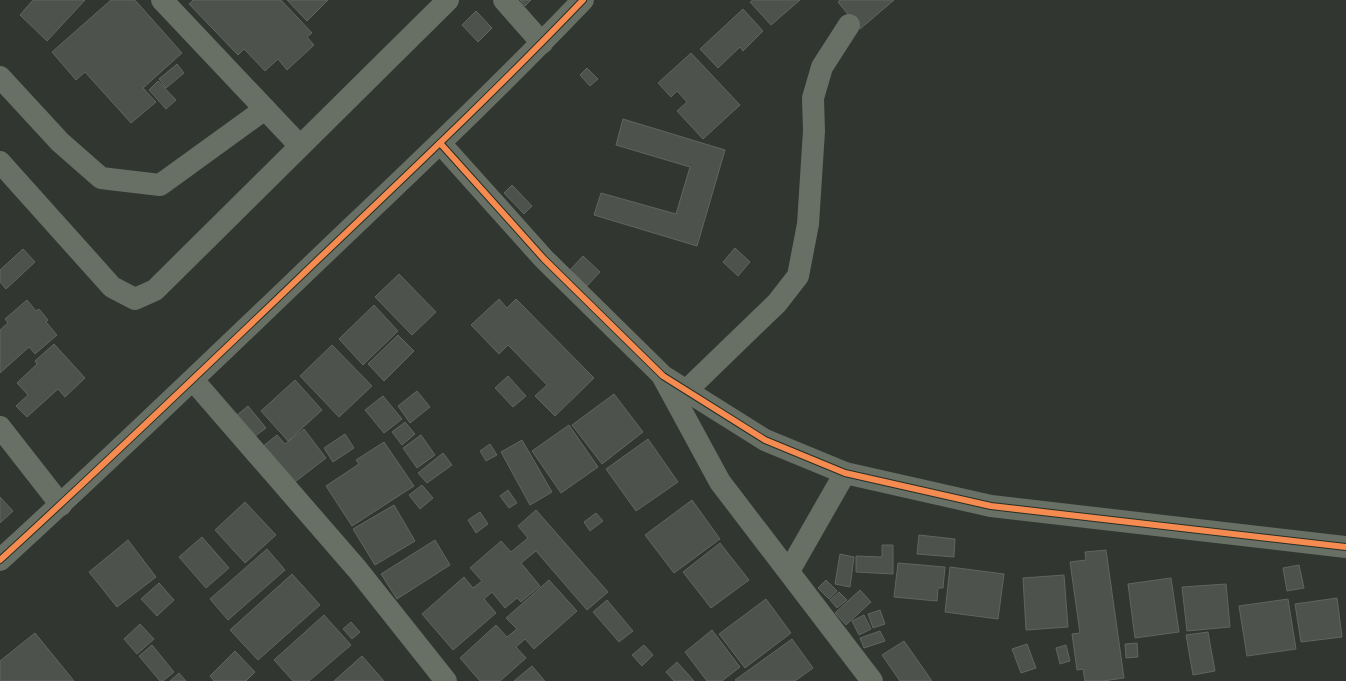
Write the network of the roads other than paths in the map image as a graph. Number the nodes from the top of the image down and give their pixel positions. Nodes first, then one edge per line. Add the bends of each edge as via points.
1 (162, 0) edge
2 (448, 0) edge
3 (504, 0) edge
4 (583, 0) edge
5 (849, 25) dead end
6 (542, 43) junction
7 (0, 77) edge
8 (265, 109) junction
9 (440, 143) junction
10 (300, 146) junction
11 (0, 162) edge
12 (663, 376) junction
13 (193, 380) junction
14 (686, 391) junction
15 (0, 427) edge
16 (845, 472) junction
17 (61, 505) junction
18 (1346, 547) edge
19 (0, 560) edge
20 (789, 571) junction
21 (446, 681) edge
22 (872, 681) edge

1 - 8 street
2 - 10 street
3 - 6 street
4 - 6 street
5 - 14 street via 822,66 814,98 808,224 798,276 777,303
6 - 9 street
7 - 8 street via 60,142 101,178 160,185
8 - 10 street
9 - 12 street via 544,259
9 - 13 street
10 - 11 street via 155,290 135,299 112,287
12 - 14 street
12 - 20 street via 720,482
13 - 17 street
13 - 21 street via 357,569
14 - 16 street via 765,440
15 - 17 street
16 - 18 street via 991,506
16 - 20 street
17 - 19 street
20 - 22 street

